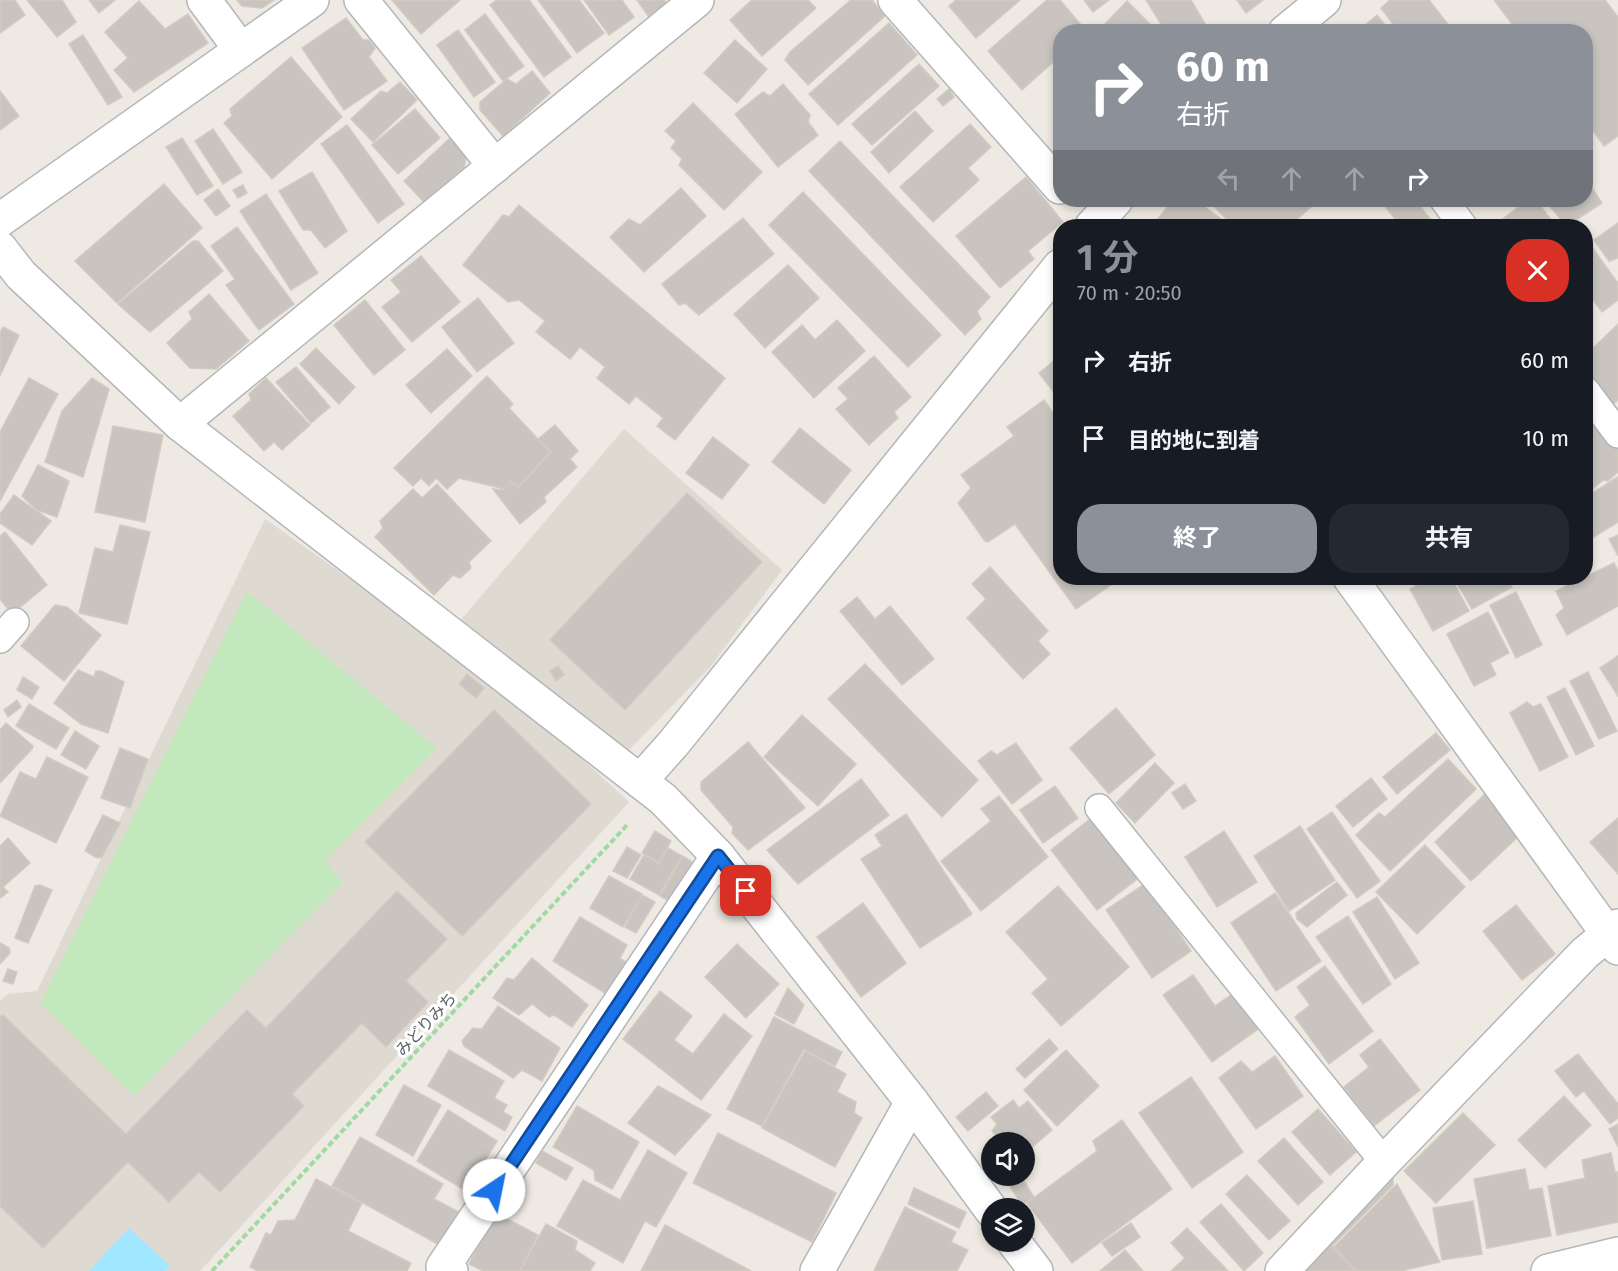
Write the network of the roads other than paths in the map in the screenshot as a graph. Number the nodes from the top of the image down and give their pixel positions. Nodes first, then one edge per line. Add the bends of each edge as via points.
1 (204, 0) edge
2 (312, 0) edge
3 (361, 0) edge
4 (697, 0) edge
5 (895, 0) edge
6 (241, 51) junction
7 (495, 166) junction
8 (1053, 179) edge
9 (1078, 207) edge
10 (1110, 207) edge
11 (1088, 219) edge
12 (1100, 219) edge
13 (0, 220) edge
14 (0, 248) edge
15 (1053, 275) edge
16 (1593, 400) edge
17 (180, 424) junction
18 (1618, 434) edge
19 (1355, 585) edge
20 (652, 790) junction
21 (1100, 808) dead end
22 (718, 856) junction
23 (1615, 936) edge
24 (912, 1102) junction
25 (1384, 1162) junction
26 (982, 1198) edge
27 (1022, 1252) edge
28 (1618, 1254) edge
29 (451, 1271) edge
30 (818, 1271) edge
31 (1036, 1271) edge
32 (1282, 1271) edge
33 (1548, 1271) edge

1 - 6 street
2 - 6 street
3 - 7 street
4 - 7 street
5 - 8 street
6 - 13 street
7 - 17 street
9 - 11 street
10 - 12 street
14 - 17 street via 21,275
15 - 20 street via 673,744
16 - 18 lane
17 - 20 street
19 - 23 street
20 - 22 street
21 - 25 lane
22 - 24 street
22 - 29 street via 443,1267
23 - 25 street via 1585,953
24 - 26 street
24 - 30 street
25 - 32 street
27 - 31 street
28 - 33 street

